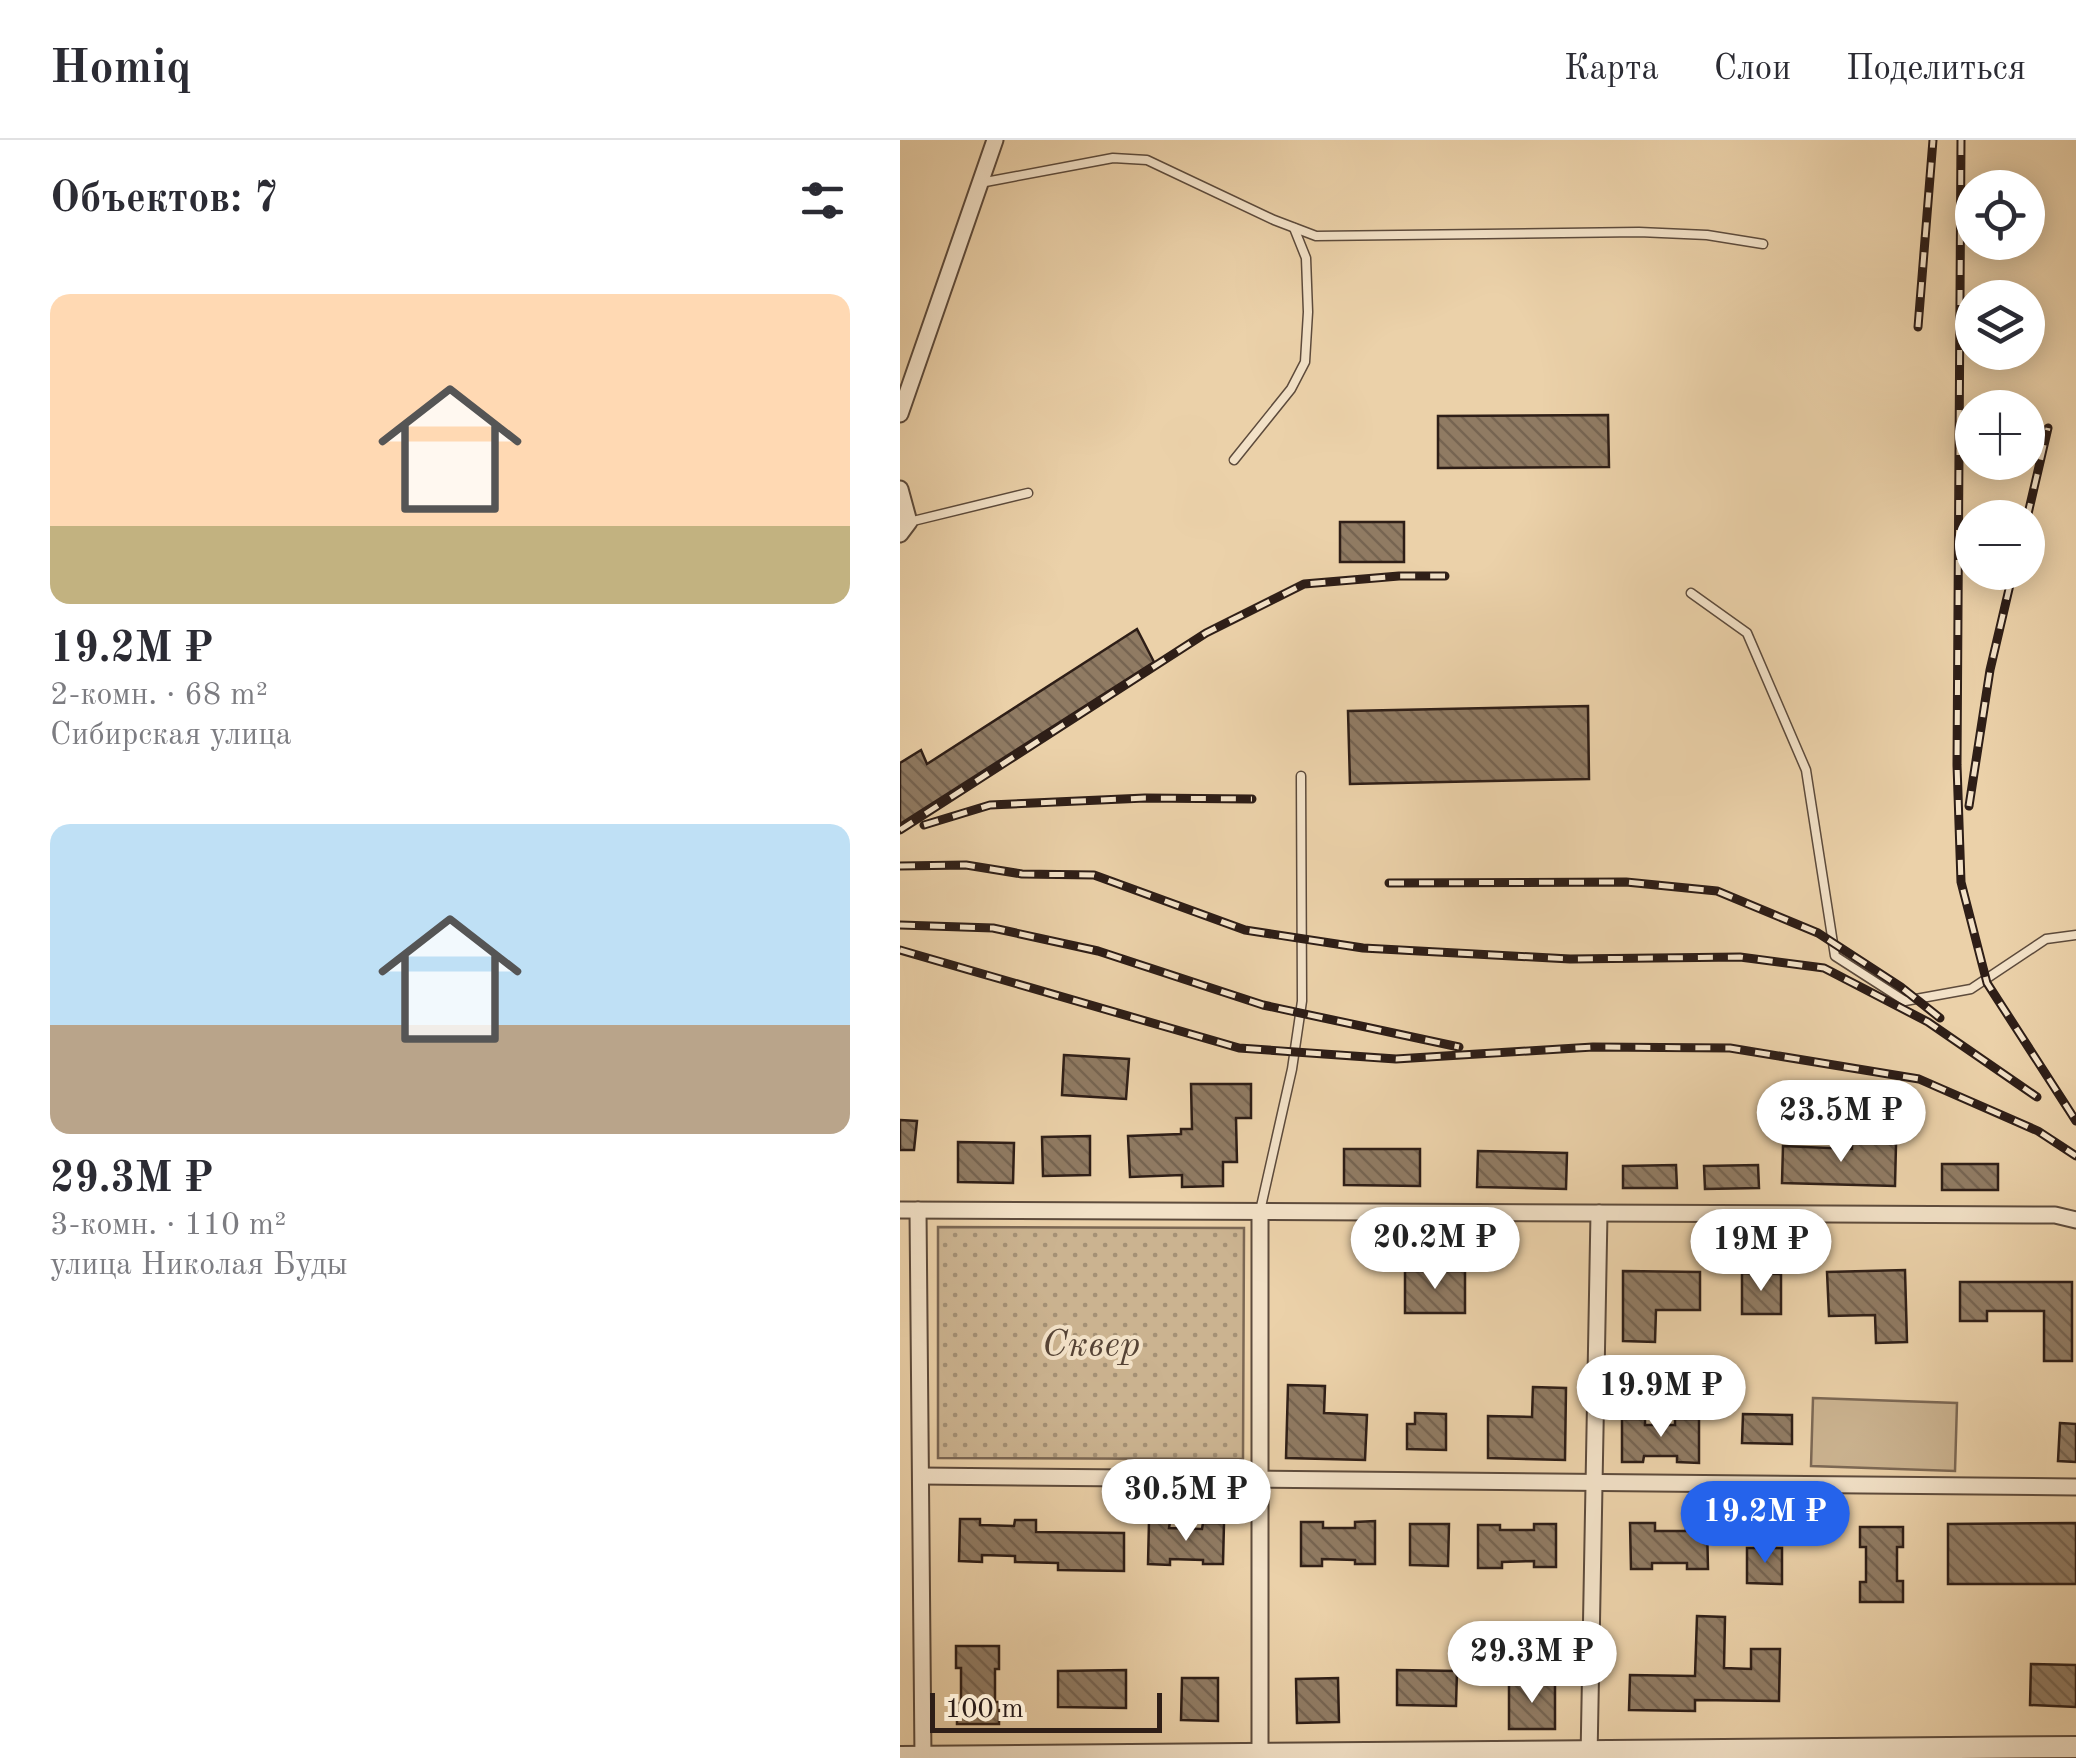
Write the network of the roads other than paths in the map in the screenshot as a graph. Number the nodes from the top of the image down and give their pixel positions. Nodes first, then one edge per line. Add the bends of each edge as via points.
1 (995, 140) edge
2 (980, 183) junction
3 (1294, 228) junction
4 (1763, 244) dead end
5 (900, 414) edge
6 (1234, 460) dead end
7 (900, 490) edge
8 (1028, 492) dead end
9 (903, 525) edge
10 (1691, 593) dead end
11 (1301, 776) dead end
12 (2076, 935) edge
13 (900, 1210) edge
14 (918, 1210) junction
15 (1260, 1211) junction
16 (1599, 1212) junction
17 (2076, 1220) edge
18 (920, 1476) junction
19 (1260, 1479) junction
20 (1594, 1484) junction
21 (2076, 1487) edge
22 (2076, 1747) edge
23 (1589, 1754) edge
24 (1260, 1755) edge
25 (900, 1757) edge
26 (923, 1758) edge

1 - 2 street
2 - 3 lane via 1113,158 1147,160
2 - 5 street
3 - 4 lane via 1316,236 1707,234
3 - 6 lane via 1306,258 1305,362
7 - 9 street
8 - 9 lane
10 - 12 lane via 1747,633 1806,770 1835,956 1905,1001 1972,989 2046,939
11 - 15 lane via 1302,1001
13 - 14 street
14 - 15 street
14 - 18 street
15 - 16 street
15 - 19 street
16 - 17 street via 2055,1214
16 - 20 street
18 - 19 street
18 - 26 street
19 - 20 street
19 - 24 street
20 - 21 street
20 - 23 street
22 - 23 street
23 - 24 street
24 - 26 street
25 - 26 street

